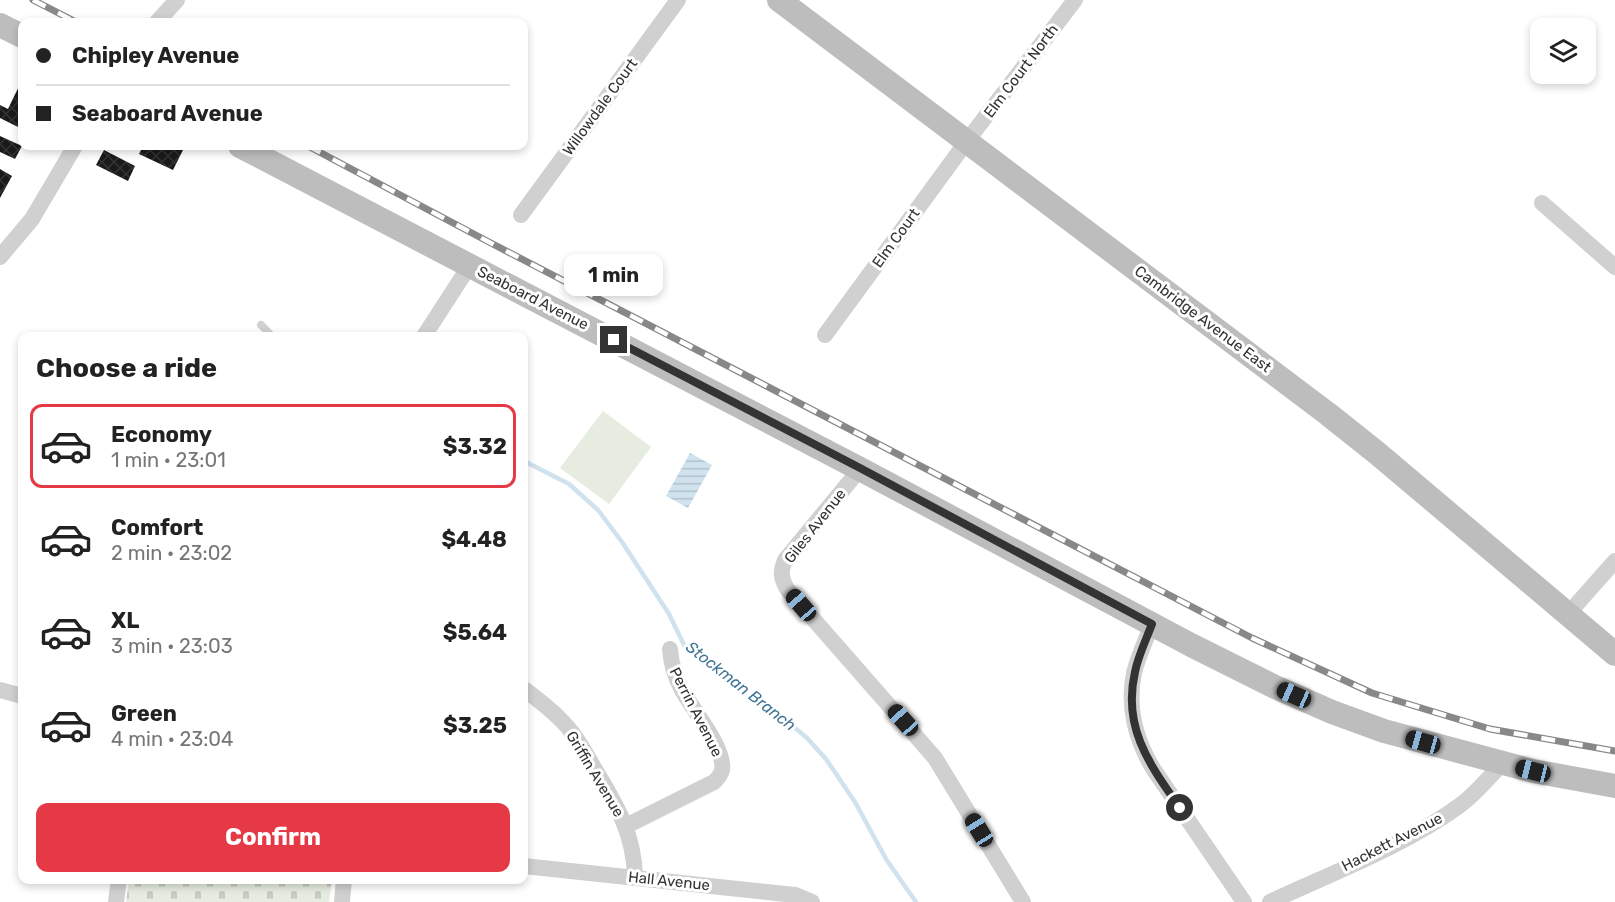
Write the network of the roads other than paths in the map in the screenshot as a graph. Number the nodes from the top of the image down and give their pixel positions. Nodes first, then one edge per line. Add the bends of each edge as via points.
1 (177, 0) edge
2 (678, 0) edge
3 (779, 0) edge
4 (1075, 0) edge
5 (161, 18) edge
6 (0, 25) edge
7 (18, 34) edge
8 (967, 141) junction
9 (73, 150) edge
10 (248, 150) edge
11 (1542, 203) dead end
12 (521, 215) dead end
13 (0, 257) edge
14 (470, 265) junction
15 (1615, 267) edge
16 (261, 325) dead end
17 (268, 332) edge
18 (427, 332) edge
19 (825, 335) dead end
20 (860, 468) junction
21 (1615, 561) edge
22 (1568, 614) junction
23 (1152, 624) junction
24 (670, 649) dead end
25 (1615, 654) edge
26 (0, 690) edge
27 (528, 692) edge
28 (18, 695) edge
29 (1502, 764) junction
30 (1615, 786) edge
31 (626, 826) junction
32 (528, 866) edge
33 (635, 878) junction
34 (118, 884) edge
35 (344, 884) edge
36 (116, 902) edge
37 (342, 902) edge
38 (812, 902) edge
39 (1023, 902) edge
40 (1244, 902) edge
41 (1270, 902) edge

1 - 5 street
2 - 12 street, Willowdale Court
3 - 8 main road, Cambridge Avenue East
4 - 8 street, Elm Court North
6 - 7 main road
8 - 19 street, Elm Court
8 - 22 main road, Cambridge Avenue East via 1336,420
9 - 13 street via 32,219
10 - 14 main road, Seaboard Avenue
11 - 15 street
14 - 18 street
14 - 20 main road, Seaboard Avenue
16 - 17 lane
20 - 23 main road, Seaboard Avenue
20 - 39 street, Giles Avenue via 785,560 782,580 935,758
21 - 22 street
22 - 25 main road, Cambridge Avenue East
23 - 29 main road, Seaboard Avenue via 1332,712
23 - 40 street via 1132,687 1139,740 1154,770
24 - 31 street, Perrin Avenue via 675,677 711,735 722,772 714,782
26 - 28 street
27 - 31 street, Griffin Avenue via 573,733
29 - 30 main road, Seaboard Avenue
29 - 41 street, Hackett Avenue via 1461,805 1422,830
31 - 33 street, Griffin Avenue
32 - 33 street, Hall Avenue
33 - 38 street, Hall Avenue via 795,895
34 - 36 street
35 - 37 street

